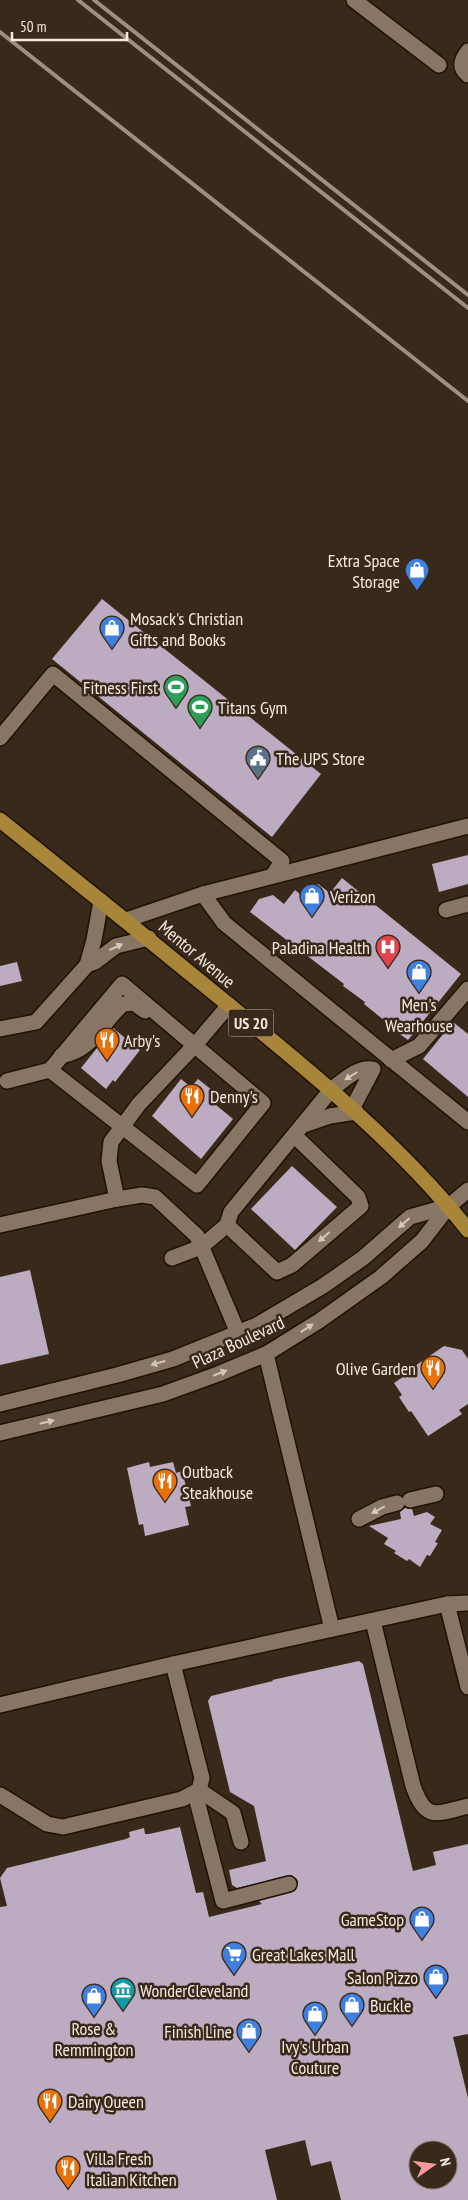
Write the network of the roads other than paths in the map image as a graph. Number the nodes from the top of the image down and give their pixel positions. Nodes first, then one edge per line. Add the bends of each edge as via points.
1 (354, 0) edge
2 (468, 51) edge
3 (439, 65) dead end
4 (468, 75) edge
5 (0, 738) edge
6 (0, 820) edge
7 (468, 826) edge
8 (274, 875) junction
9 (203, 894) junction
10 (101, 901) junction
11 (468, 904) edge
12 (446, 910) dead end
13 (126, 920) junction
14 (149, 938) junction
15 (87, 965) junction
16 (466, 996) edge
17 (229, 1005) junction
18 (0, 1030) edge
19 (195, 1045) junction
20 (391, 1060) junction
21 (50, 1070) junction
22 (7, 1081) dead end
23 (331, 1090) junction
24 (354, 1110) junction
25 (468, 1122) edge
26 (122, 1126) junction
27 (299, 1131) junction
28 (468, 1190) edge
29 (117, 1199) junction
30 (449, 1206) junction
31 (0, 1225) edge
32 (226, 1225) junction
33 (468, 1230) edge
34 (201, 1247) junction
35 (172, 1258) dead end
36 (238, 1333) junction
37 (266, 1354) junction
38 (0, 1404) edge
39 (0, 1433) edge
40 (436, 1494) dead end
41 (359, 1519) dead end
42 (468, 1603) edge
43 (447, 1604) junction
44 (374, 1621) junction
45 (332, 1629) junction
46 (173, 1664) junction
47 (468, 1688) edge
48 (0, 1705) edge
49 (197, 1792) junction
50 (0, 1795) edge
51 (468, 1806) edge
52 (241, 1842) dead end
53 (289, 1884) dead end

1 - 3 street
2 - 4 street via 462,65
5 - 8 street via 54,674 282,861
6 - 10 main road, Mentor Avenue / US 20
7 - 8 street
8 - 9 street
9 - 13 street
9 - 20 street via 224,923
10 - 13 main road, Mentor Avenue / US 20
10 - 15 street
11 - 12 street
13 - 14 main road, Mentor Avenue / US 20
15 -> 14 street via 116,946
14 - 17 main road, Mentor Avenue / US 20
15 - 18 street via 36,1022
16 - 20 street via 420,1046
17 - 19 street
17 - 23 main road, Mentor Avenue / US 20
19 - 21 street via 122,984
19 - 26 street via 138,1104
19 - 26 street via 263,1103 196,1185
20 - 25 street
21 - 22 street
21 - 26 street
23 - 24 main road, Mentor Avenue / US 20
24 -> 23 street via 373,1069 361,1070
23 - 27 street
24 - 27 street via 330,1116
24 - 30 main road, Mentor Avenue / US 20
26 - 29 street via 111,1142 108,1161
27 - 32 street via 230,1212
27 -> 32 street via 358,1197 361,1206 292,1265 277,1272
28 - 30 street, Plaza Boulevard
29 - 31 street
29 - 34 street via 142,1195 154,1197 197,1236
30 - 33 main road, Mentor Avenue / US 20
30 -> 36 street, Plaza Boulevard via 410,1217 363,1258 323,1286
37 -> 30 street, Plaza Boulevard via 381,1277 422,1241
32 - 34 street
34 - 35 street
34 - 36 street
36 -> 38 street, Plaza Boulevard via 173,1359
39 -> 37 street, Plaza Boulevard via 163,1394
37 - 45 street
40 -> 41 street via 382,1507
42 - 43 street
43 - 44 street
43 - 47 street
44 - 45 street
44 - 51 street via 419,1801 424,1809 433,1812
45 - 46 street
46 - 48 street
46 - 49 street via 201,1774 202,1783
49 - 50 street via 182,1799 57,1827
49 - 52 street via 233,1813
49 - 53 street via 223,1901

